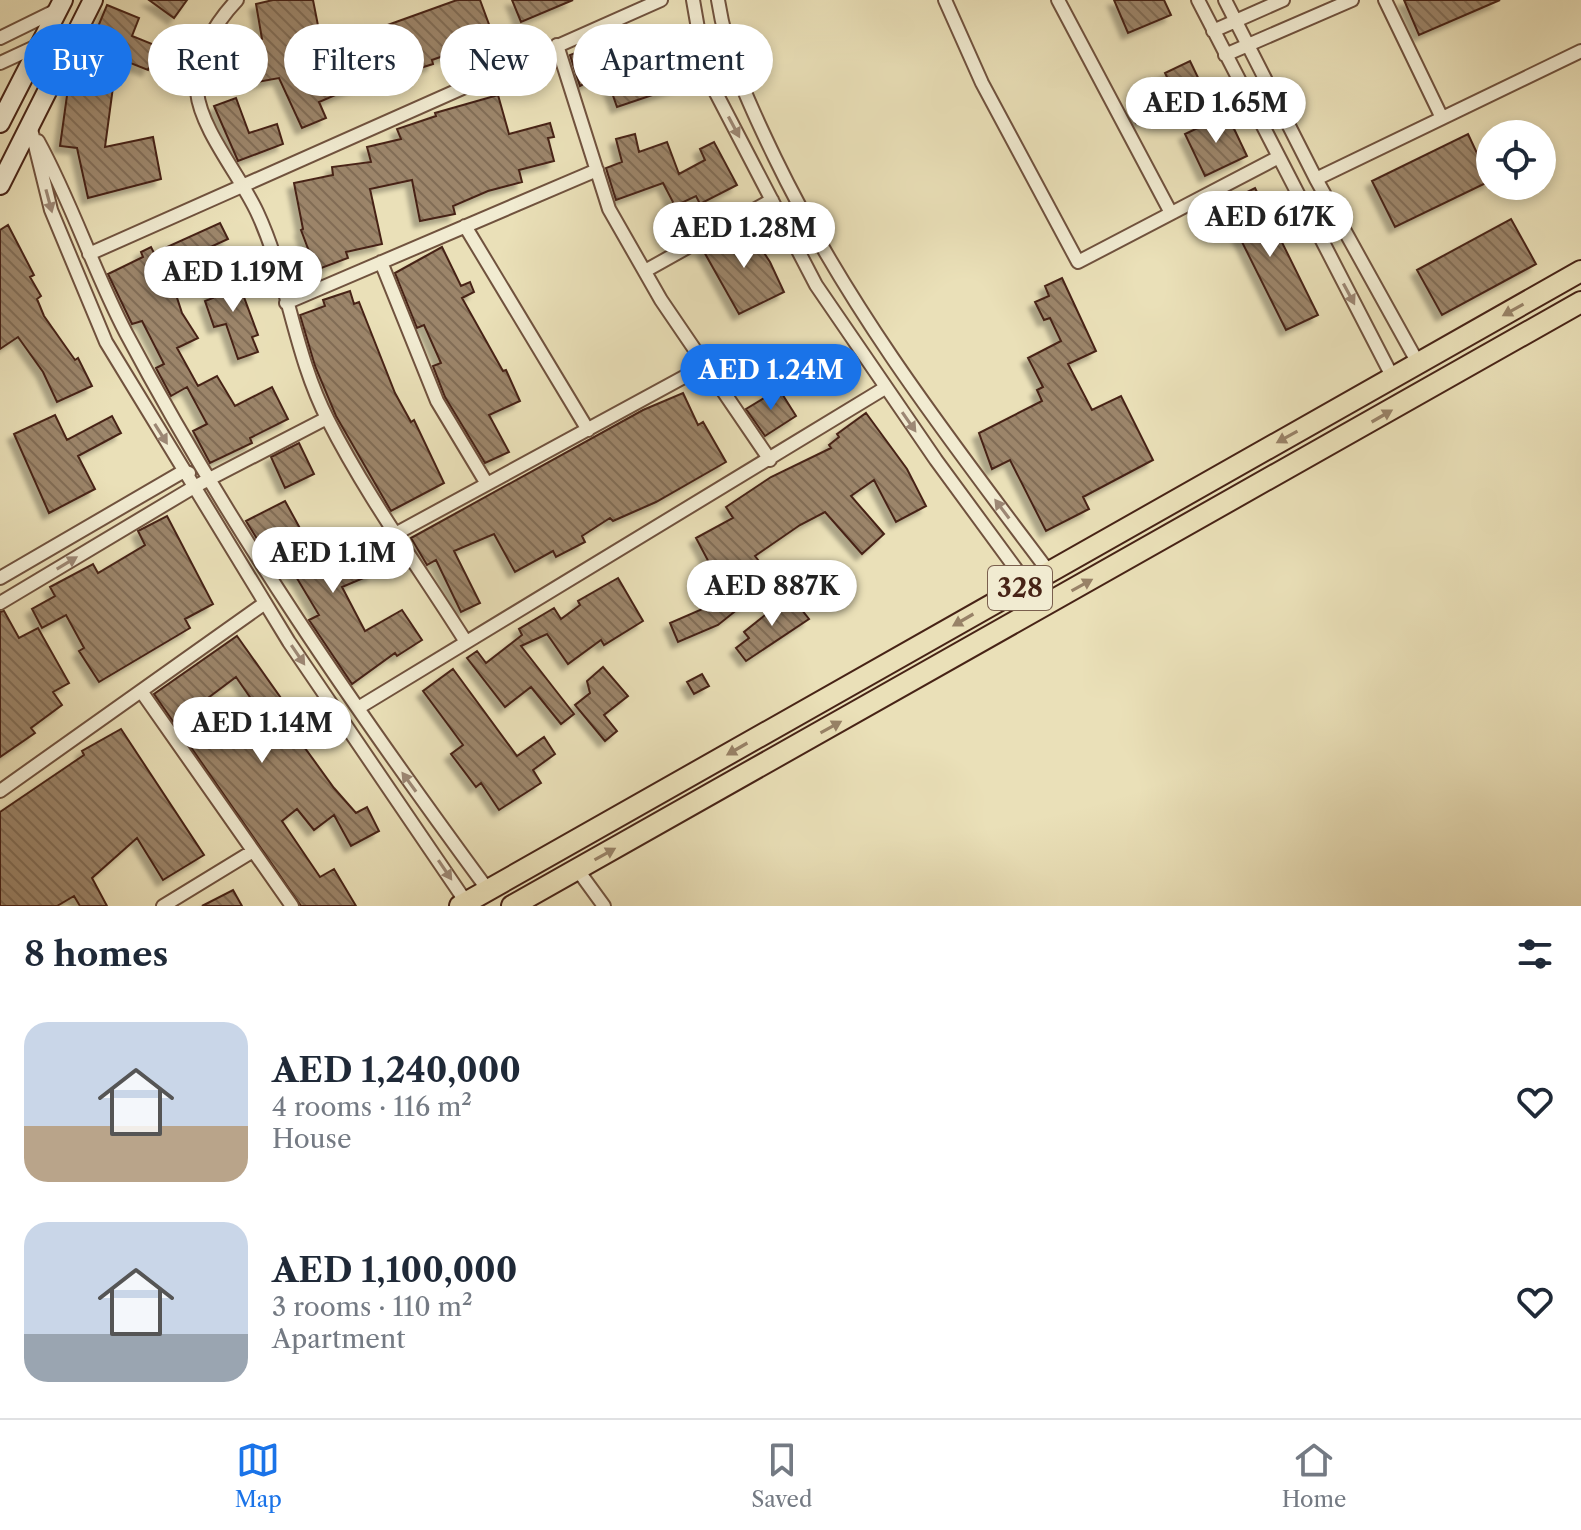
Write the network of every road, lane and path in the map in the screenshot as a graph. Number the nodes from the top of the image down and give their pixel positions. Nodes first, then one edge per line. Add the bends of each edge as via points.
1 (93, 0) edge
2 (237, 0) edge
3 (661, 0) edge
4 (693, 0) edge
5 (718, 0) edge
6 (945, 0) edge
7 (1058, 0) edge
8 (1198, 0) edge
9 (1225, 0) edge
10 (1283, 0) edge
11 (1352, 0) edge
12 (1385, 0) edge
13 (57, 4) edge
14 (1235, 21) junction
15 (48, 24) edge
16 (1213, 31) junction
17 (0, 38) edge
18 (557, 45) joint
19 (1247, 45) junction
20 (1581, 51) edge
21 (24, 52) edge
22 (1225, 55) junction
23 (0, 63) edge
24 (24, 75) edge
25 (443, 96) edge
26 (1442, 118) junction
27 (0, 123) edge
28 (30, 125) junction
29 (1277, 158) junction
30 (597, 170) junction
31 (1316, 179) junction
32 (0, 185) edge
33 (243, 185) junction
34 (772, 200) junction
35 (1171, 213) junction
36 (465, 226) junction
37 (89, 254) junction
38 (381, 262) junction
39 (645, 271) junction
40 (1581, 271) edge
41 (1581, 302) edge
42 (286, 303) junction
43 (1418, 363) junction
44 (706, 365) junction
45 (1393, 378) junction
46 (885, 388) junction
47 (327, 418) junction
48 (588, 430) junction
49 (770, 460) junction
50 (184, 471) junction
51 (211, 480) junction
52 (487, 484) junction
53 (194, 487) junction
54 (397, 533) junction
55 (1049, 572) junction
56 (0, 578) edge
57 (1027, 584) junction
58 (0, 603) edge
59 (265, 603) junction
60 (466, 642) junction
61 (141, 691) junction
62 (358, 708) junction
63 (0, 791) edge
64 (253, 851) junction
65 (577, 869) junction
66 (488, 890) junction
67 (463, 904) edge
68 (163, 906) edge
69 (292, 906) edge
70 (512, 906) edge
71 (604, 906) edge

1 - 28 street
2 - 33 street via 200,57 197,93
3 - 18 street
4 -> 34 street via 715,91
55 -> 5 street via 903,376 835,273 736,79
6 - 35 street via 982,83 1078,262
7 - 35 street
8 - 16 street
9 - 14 street
10 - 14 street
11 - 19 street
12 - 26 street
13 - 15 street
13 - 17 street
14 - 16 street
14 - 19 street
16 - 22 street
18 - 30 street
19 - 22 street
19 - 31 street
20 - 26 street
21 - 23 street
22 - 29 street
24 - 27 street
25 - 33 street
26 - 31 street
28 - 32 street
28 - 37 street via 67,194
28 -> 50 street via 51,210 106,342
29 - 35 street
29 -> 45 street
30 - 36 street
30 - 39 street via 609,209
31 - 43 street
33 - 37 street
33 - 42 street via 258,214
34 - 39 street
34 - 46 street via 816,285
36 - 38 street
36 - 48 street
37 - 51 street via 126,333
38 - 42 street
38 - 52 street via 437,401
39 - 44 street
40 -> 43 main road, 328
65 -> 41 main road
42 - 47 street
43 - 45 main road, 328
44 - 48 street
44 - 49 street
45 -> 55 main road, 328
46 - 49 street
46 -> 57 street
47 - 51 street
47 - 54 street
48 - 52 street
49 - 60 street
50 - 51 street
50 - 53 street
50 - 56 street
51 - 53 street
51 - 62 street
52 - 54 street
58 -> 53 street
53 - 59 street
54 - 60 street
55 - 57 main road, 328
57 -> 66 main road, 328
59 - 61 street
59 -> 67 street
60 - 62 street
61 - 63 street
61 - 64 street
66 -> 62 street
64 - 68 street
64 - 69 street
65 - 70 main road
65 - 71 street
66 - 67 main road, 328

